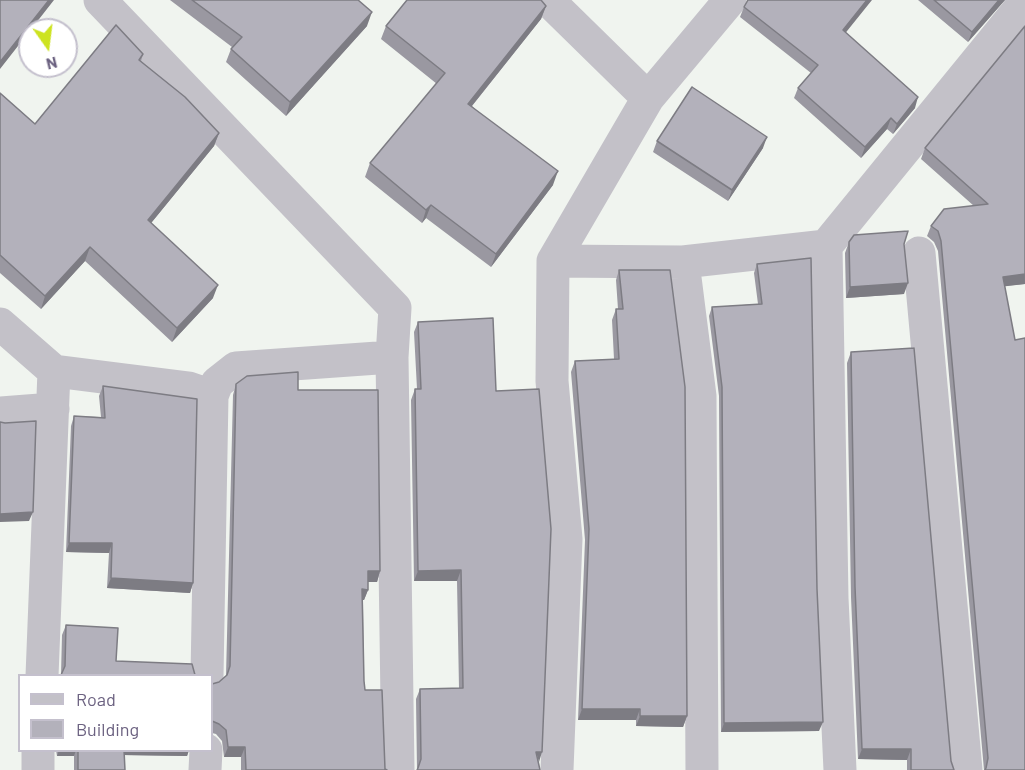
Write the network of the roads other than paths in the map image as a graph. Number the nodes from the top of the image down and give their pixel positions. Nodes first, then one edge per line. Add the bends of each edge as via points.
1 (100, 0) edge
2 (548, 0) edge
3 (730, 0) edge
4 (1025, 2) edge
5 (648, 98) junction
6 (826, 246) junction
7 (919, 253) dead end
8 (553, 261) junction
9 (683, 262) junction
10 (0, 324) edge
11 (392, 357) junction
12 (54, 370) junction
13 (212, 396) junction
14 (53, 409) junction
15 (0, 412) edge
16 (42, 674) edge
17 (207, 674) edge
18 (38, 752) edge
19 (206, 752) edge
20 (38, 770) edge
21 (205, 770) edge
22 (398, 770) edge
23 (557, 770) edge
24 (702, 770) edge
25 (840, 770) edge
26 (966, 770) edge

1 - 11 street via 395,308
2 - 5 street
3 - 5 street
4 - 6 street
5 - 8 street
6 - 9 street
6 - 25 street via 832,598
7 - 26 street
8 - 9 street
8 - 23 street via 552,381 566,539
9 - 24 street via 699,396
10 - 12 street
11 - 13 street via 236,368 217,383
11 - 22 street
12 - 13 street via 189,388
12 - 14 street
13 - 17 street
14 - 15 street
14 - 16 street
18 - 20 street
19 - 21 street

